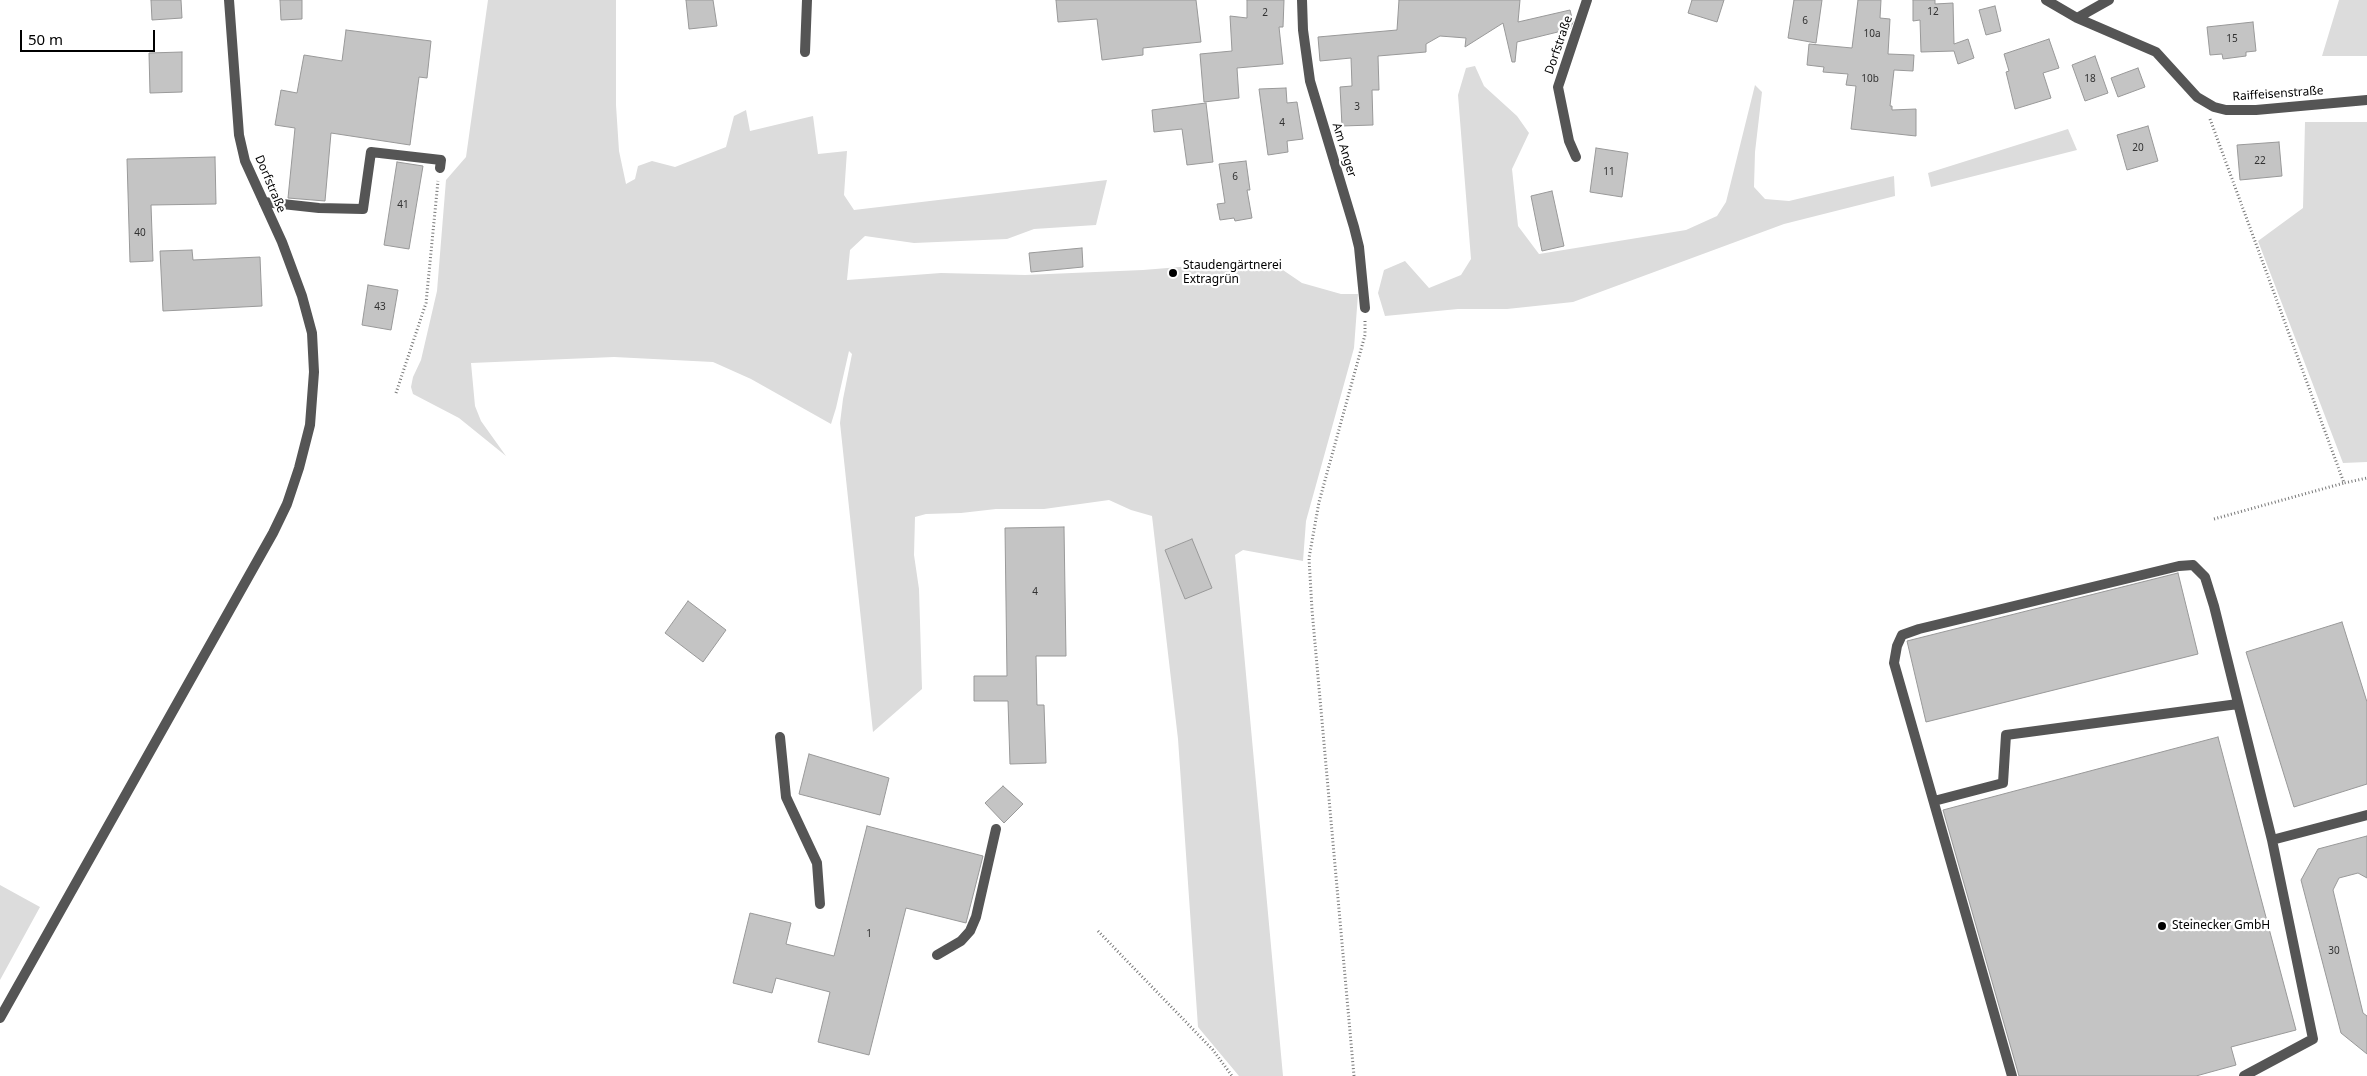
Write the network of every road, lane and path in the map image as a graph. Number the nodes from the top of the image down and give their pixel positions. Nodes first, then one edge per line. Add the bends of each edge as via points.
1 (229, 0) edge
2 (808, 0) edge
3 (1302, 0) edge
4 (1587, 0) edge
5 (2046, 0) edge
6 (2109, 0) edge
7 (2077, 18) junction
8 (805, 52) dead end
9 (2367, 100) edge
10 (2204, 102) junction
11 (1576, 157) dead end
12 (440, 168) joint
13 (264, 202) junction
14 (1365, 308) joint
15 (396, 392) dead end
16 (2367, 478) edge
17 (2344, 483) junction
18 (2214, 519) dead end
19 (2238, 704) junction
20 (780, 737) dead end
21 (1934, 801) junction
22 (2367, 815) edge
23 (996, 829) dead end
24 (2272, 840) junction
25 (820, 904) dead end
26 (1098, 931) dead end
27 (937, 954) dead end
28 (0, 1018) edge
29 (1232, 1076) edge
30 (1354, 1076) edge
31 (2012, 1076) edge
32 (2244, 1076) edge

1 - 13 street, Dorfstraße via 239,134 245,161
2 - 8 street
3 - 14 street, Am Anger via 1310,81 1359,247
4 - 11 street, Dorfstraße via 1558,87 1569,142
5 - 7 street, Raiffeisenstraße
6 - 7 street
7 - 10 street, Raiffeisenstraße via 2156,52
9 - 10 street, Raiffeisenstraße via 2256,110 2226,110
10 - 17 path
12 - 13 street via 441,160 371,152 363,210
12 - 15 path via 426,303
13 - 28 street, Dorfstraße via 282,242 312,333 314,372 310,425 293,486 273,533
14 - 30 path via 1365,336 1319,502 1309,558
16 - 17 path
17 - 18 path
19 - 21 street via 2006,735 2003,783
19 - 21 street via 2205,577 2193,565 1919,629 1902,635 1894,663
19 - 24 street
20 - 25 street via 786,797 817,863
21 - 31 street
22 - 24 street
23 - 27 street via 970,931 962,941
24 - 32 street via 2313,1039
26 - 29 path via 1213,1050

